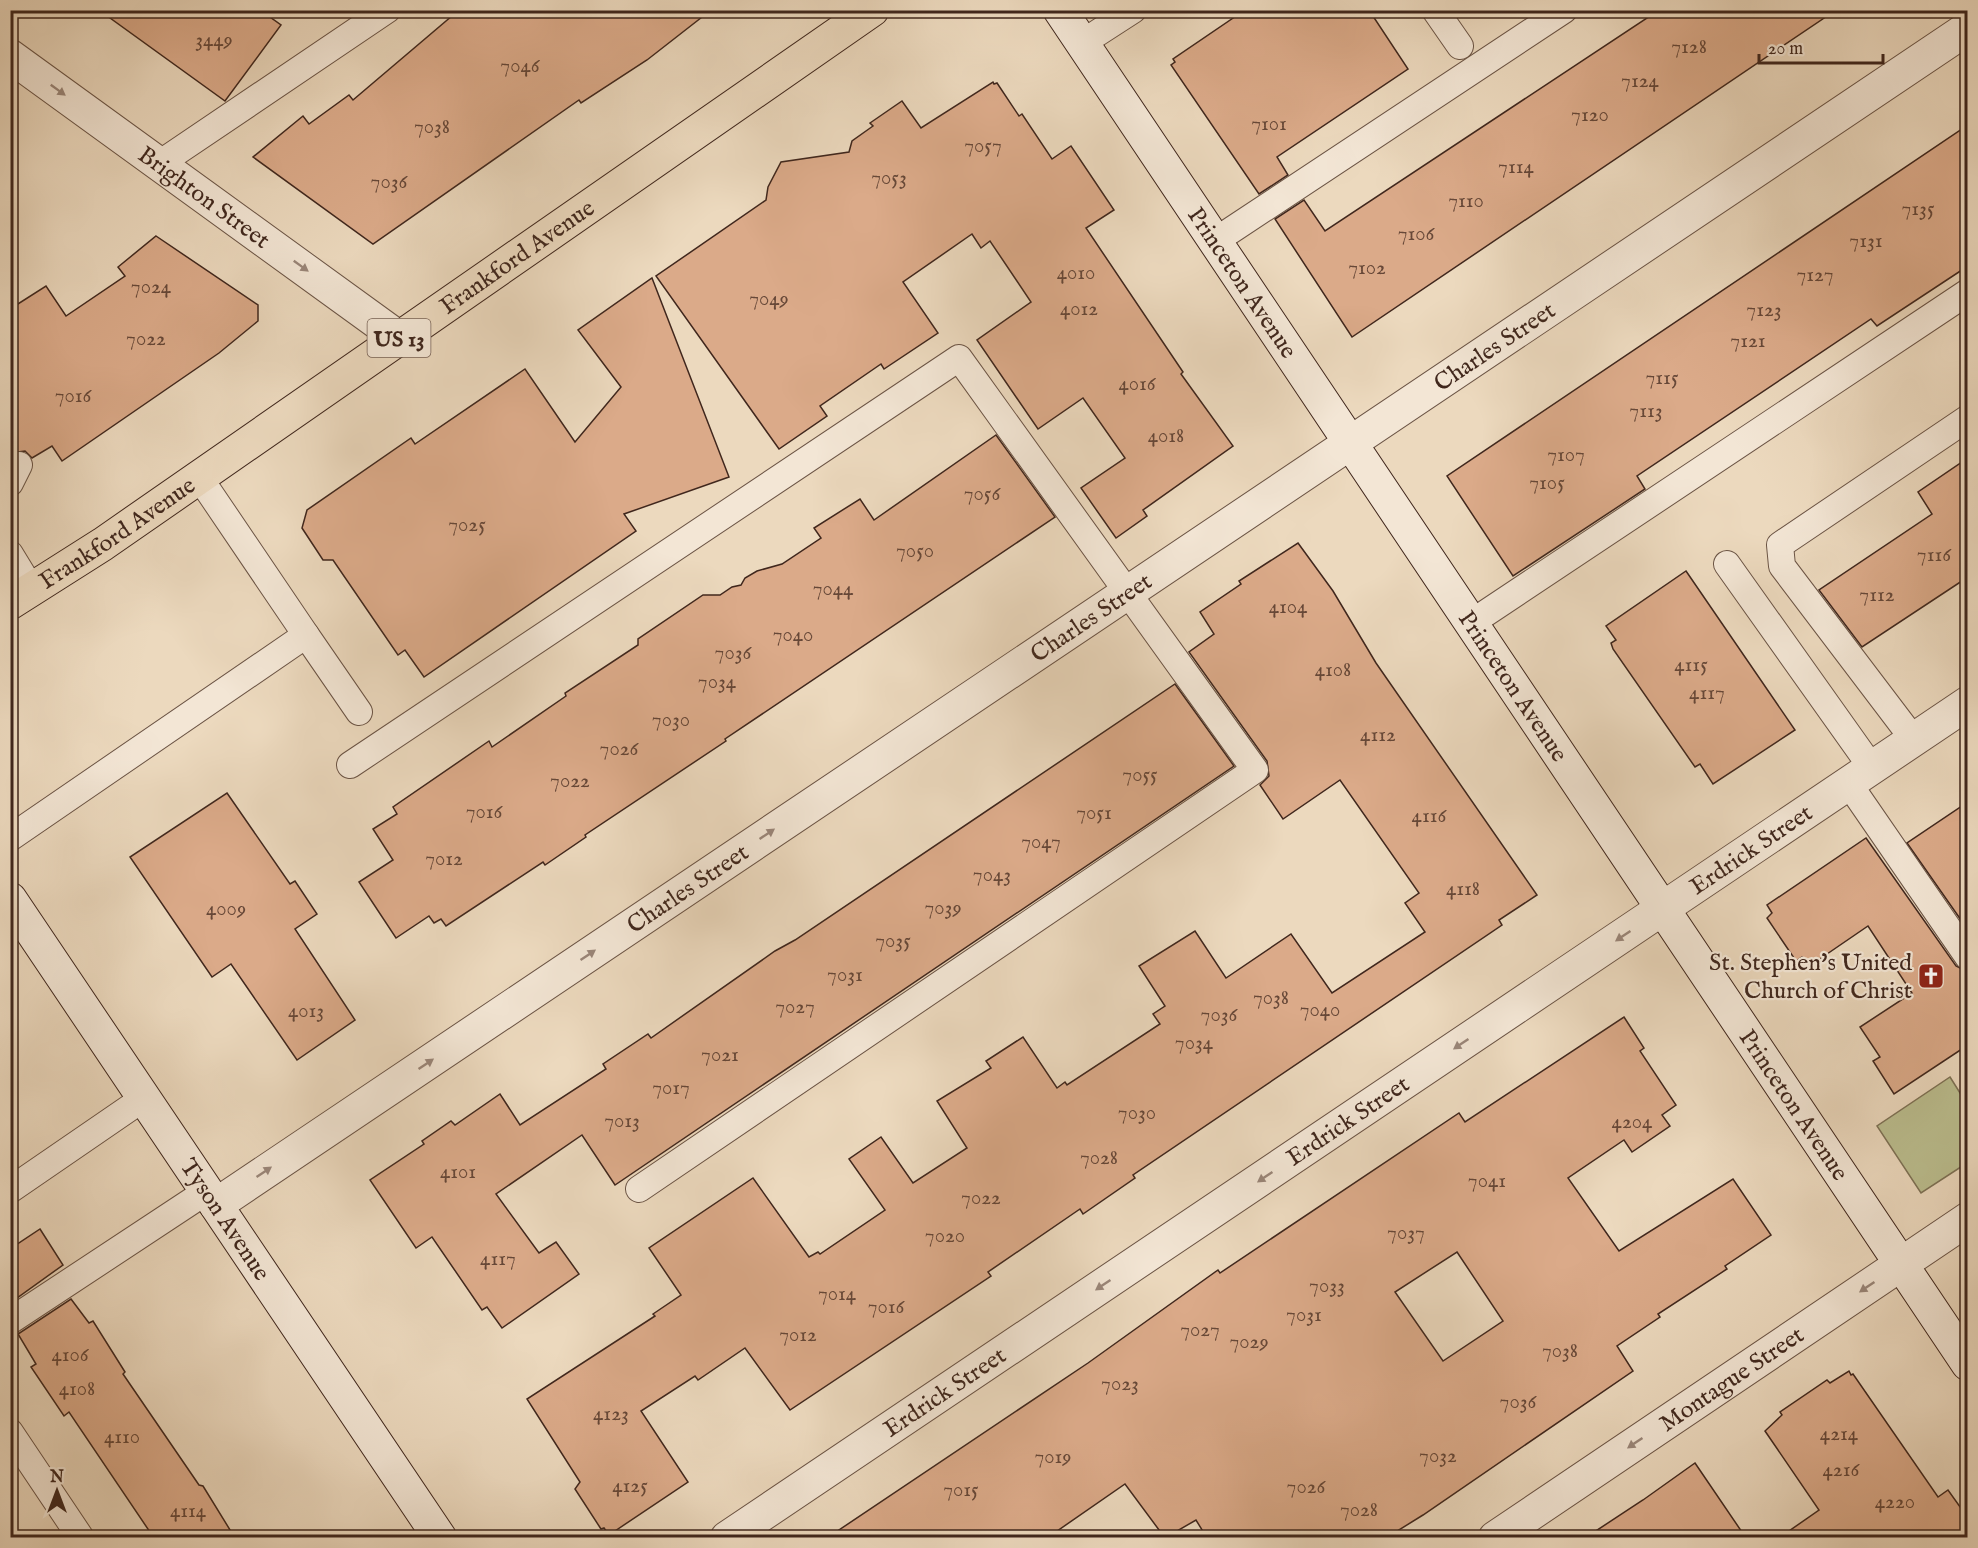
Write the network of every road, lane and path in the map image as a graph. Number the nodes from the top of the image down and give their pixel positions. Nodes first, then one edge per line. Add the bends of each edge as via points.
1 (387, 10) edge
2 (1060, 10) edge
3 (1133, 10) edge
4 (1436, 10) edge
5 (1564, 10) edge
6 (869, 11) edge
7 (1968, 28) edge
8 (1082, 43) junction
9 (1460, 45) dead end
10 (10, 56) edge
11 (159, 164) junction
12 (1215, 241) junction
13 (1968, 292) edge
14 (399, 338) junction
15 (1968, 418) edge
16 (1349, 443) junction
17 (199, 477) junction
18 (10, 554) edge
19 (1727, 564) dead end
20 (1126, 593) junction
21 (21, 597) edge
22 (1471, 623) junction
23 (306, 635) junction
24 (1968, 703) edge
25 (359, 712) dead end
26 (1914, 740) junction
27 (350, 765) dead end
28 (1860, 776) junction
29 (10, 838) edge
30 (10, 899) edge
31 (1664, 909) junction
32 (1964, 945) edge
33 (144, 1098) junction
34 (639, 1189) dead end
35 (10, 1190) edge
36 (212, 1198) junction
37 (1968, 1219) edge
38 (1900, 1264) junction
39 (10, 1321) edge
40 (1968, 1364) edge
41 (10, 1432) edge
42 (81, 1538) edge
43 (440, 1538) edge
44 (727, 1538) edge
45 (1495, 1538) edge

1 - 11 lane
2 - 8 street, Princeton Avenue
3 - 8 lane
4 - 9 lane
5 - 12 lane
6 - 14 main road, Frankford Avenue / US 13
7 - 16 street, Charles Street
8 - 12 street, Princeton Avenue
10 -> 11 street, Brighton Street
11 -> 14 street, Brighton Street
12 - 16 street, Princeton Avenue
13 - 22 lane
14 - 17 main road, Frankford Avenue / US 13
15 - 26 lane via 1780,545 1782,566
16 - 20 street, Charles Street
16 - 22 street, Princeton Avenue
17 - 21 main road, Frankford Avenue / US 13
17 - 23 lane
18 - 21 lane
19 - 28 lane
20 - 27 lane via 959,358
20 - 34 lane via 1255,770
36 -> 20 street, Charles Street
22 - 31 street, Princeton Avenue
23 - 25 lane
23 - 29 lane
24 - 26 street, Erdrick Street
26 - 28 street, Erdrick Street
28 - 31 street, Erdrick Street
28 - 32 lane
30 - 33 street, Tyson Avenue
31 - 38 street, Princeton Avenue
31 -> 44 street, Erdrick Street
33 - 35 lane
33 - 36 street, Tyson Avenue
36 - 39 lane
36 - 43 street, Tyson Avenue
37 - 38 street, Montague Street
38 - 40 street, Princeton Avenue
38 -> 45 street, Montague Street
41 - 42 lane

